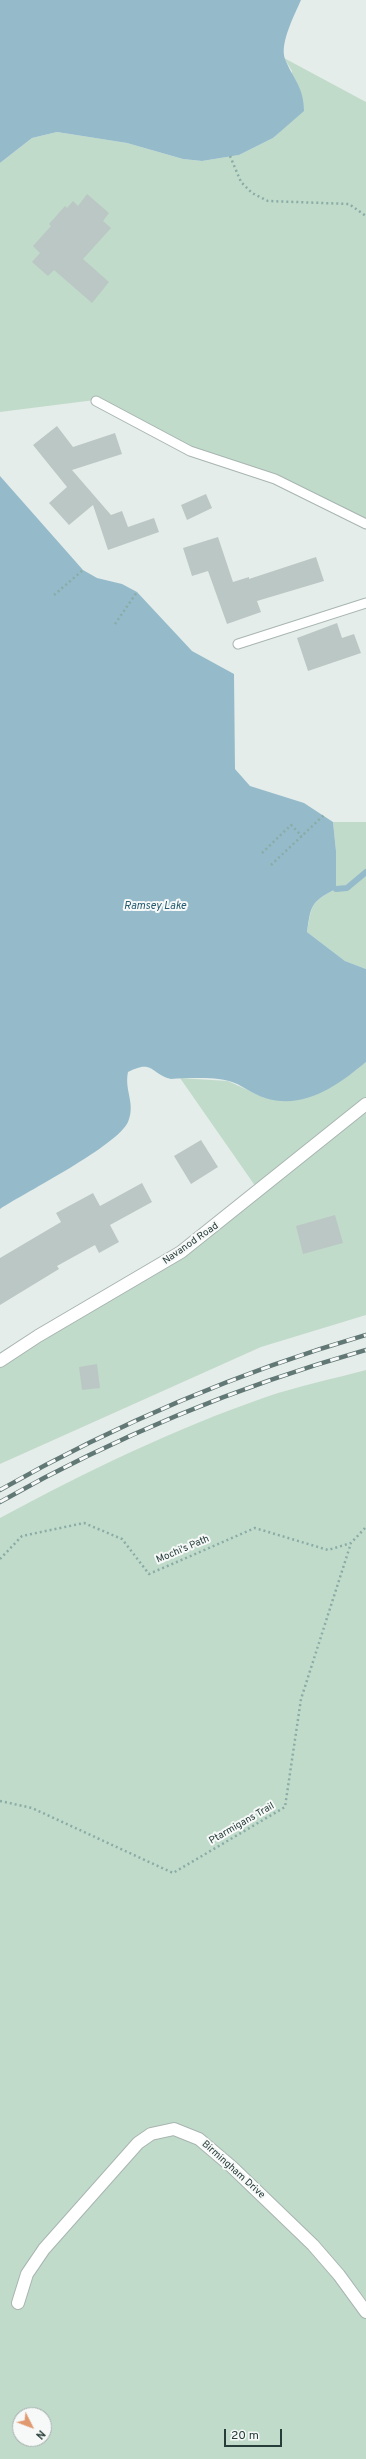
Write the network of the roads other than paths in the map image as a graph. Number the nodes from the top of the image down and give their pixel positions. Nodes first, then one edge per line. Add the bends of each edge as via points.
1 (96, 401) dead end
2 (366, 524) edge
3 (366, 603) edge
4 (238, 644) dead end
5 (366, 1104) edge
6 (0, 1361) edge
7 (18, 2304) dead end
8 (366, 2312) edge

1 - 2 lane via 190,451 275,479
3 - 4 lane
5 - 6 street, Navanod Road via 181,1252
7 - 8 street, Birmingham Drive via 27,2274 44,2249 138,2143 151,2134 174,2129 199,2139 282,2215 339,2275

